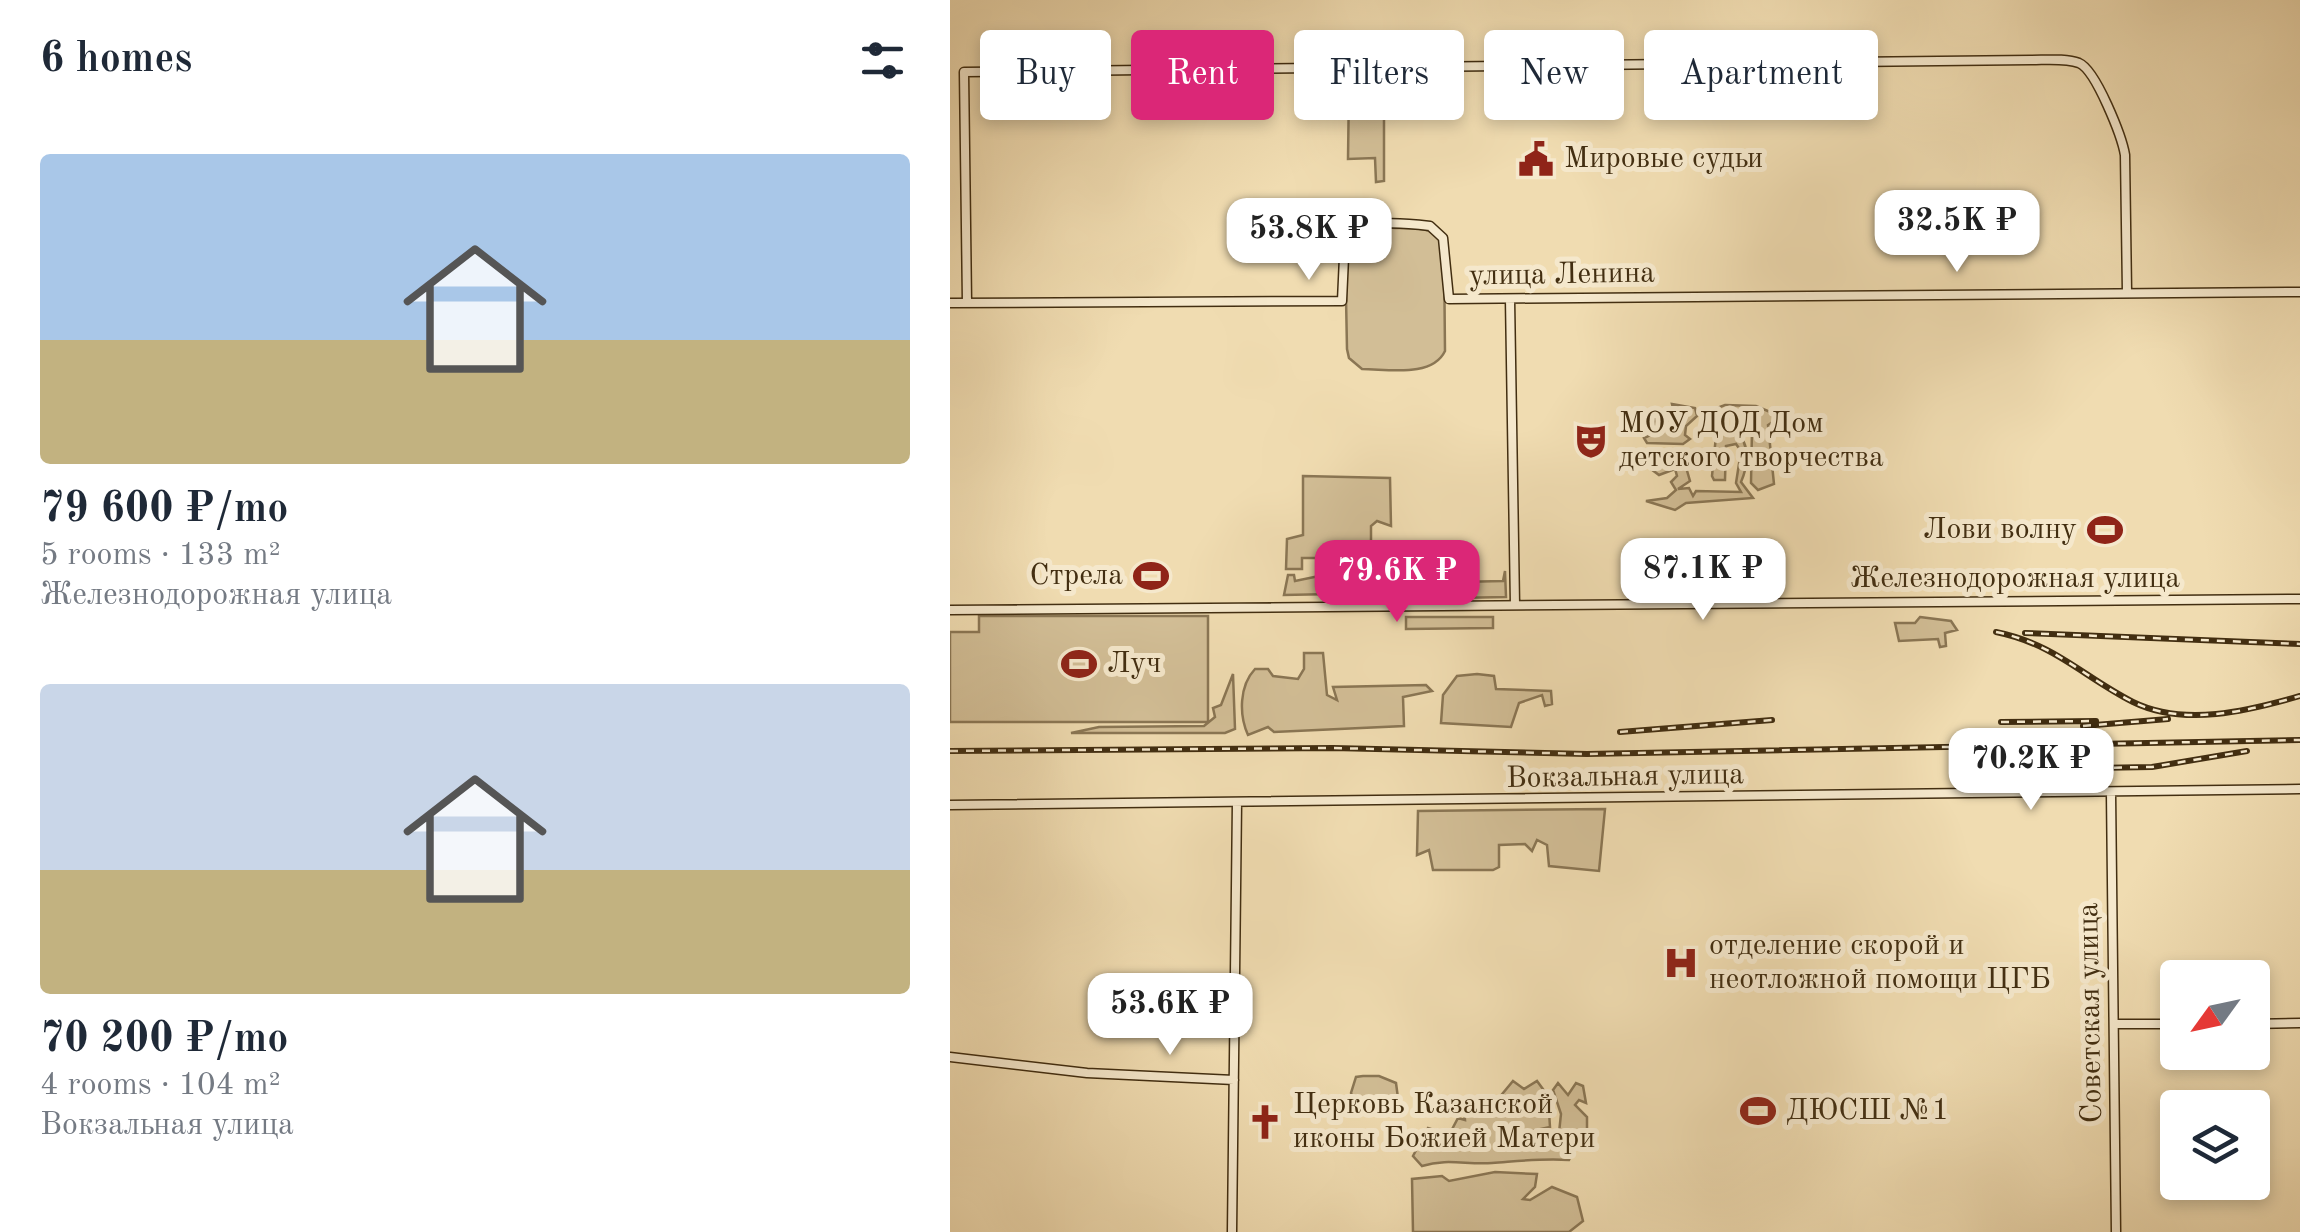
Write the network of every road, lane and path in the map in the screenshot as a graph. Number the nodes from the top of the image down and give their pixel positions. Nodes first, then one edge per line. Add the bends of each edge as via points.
1 (2127, 292) junction
2 (2300, 292) edge
3 (1510, 299) junction
4 (967, 303) junction
5 (950, 304) edge
6 (2300, 599) edge
7 (1515, 605) junction
8 (950, 610) edge
9 (2300, 789) edge
10 (2111, 792) junction
11 (1237, 802) junction
12 (950, 806) edge
13 (2300, 1023) edge
14 (2114, 1024) junction
15 (2160, 1024) edge
16 (2270, 1024) edge
17 (950, 1057) edge
18 (1234, 1080) junction
19 (1232, 1232) edge
20 (2116, 1232) edge

1 - 2 street, улица Ленина
1 - 3 street, улица Ленина
1 - 4 street via 2124,146 2086,68 2072,62 964,72
3 - 4 street, улица Ленина via 1450,298 1443,238 1430,226 1389,225 1360,227 1346,236 1342,301
3 - 7 street
4 - 5 street, улица Ленина
6 - 7 street, Железнодорожная улица
7 - 8 street, Железнодорожная улица
9 - 10 street, Вокзальная улица
10 - 11 street, Вокзальная улица
10 - 14 street, Советская улица
11 - 12 street, Вокзальная улица
11 - 18 street
13 - 16 street
14 - 15 street
14 - 20 street, Советская улица
17 - 18 street
18 - 19 street

